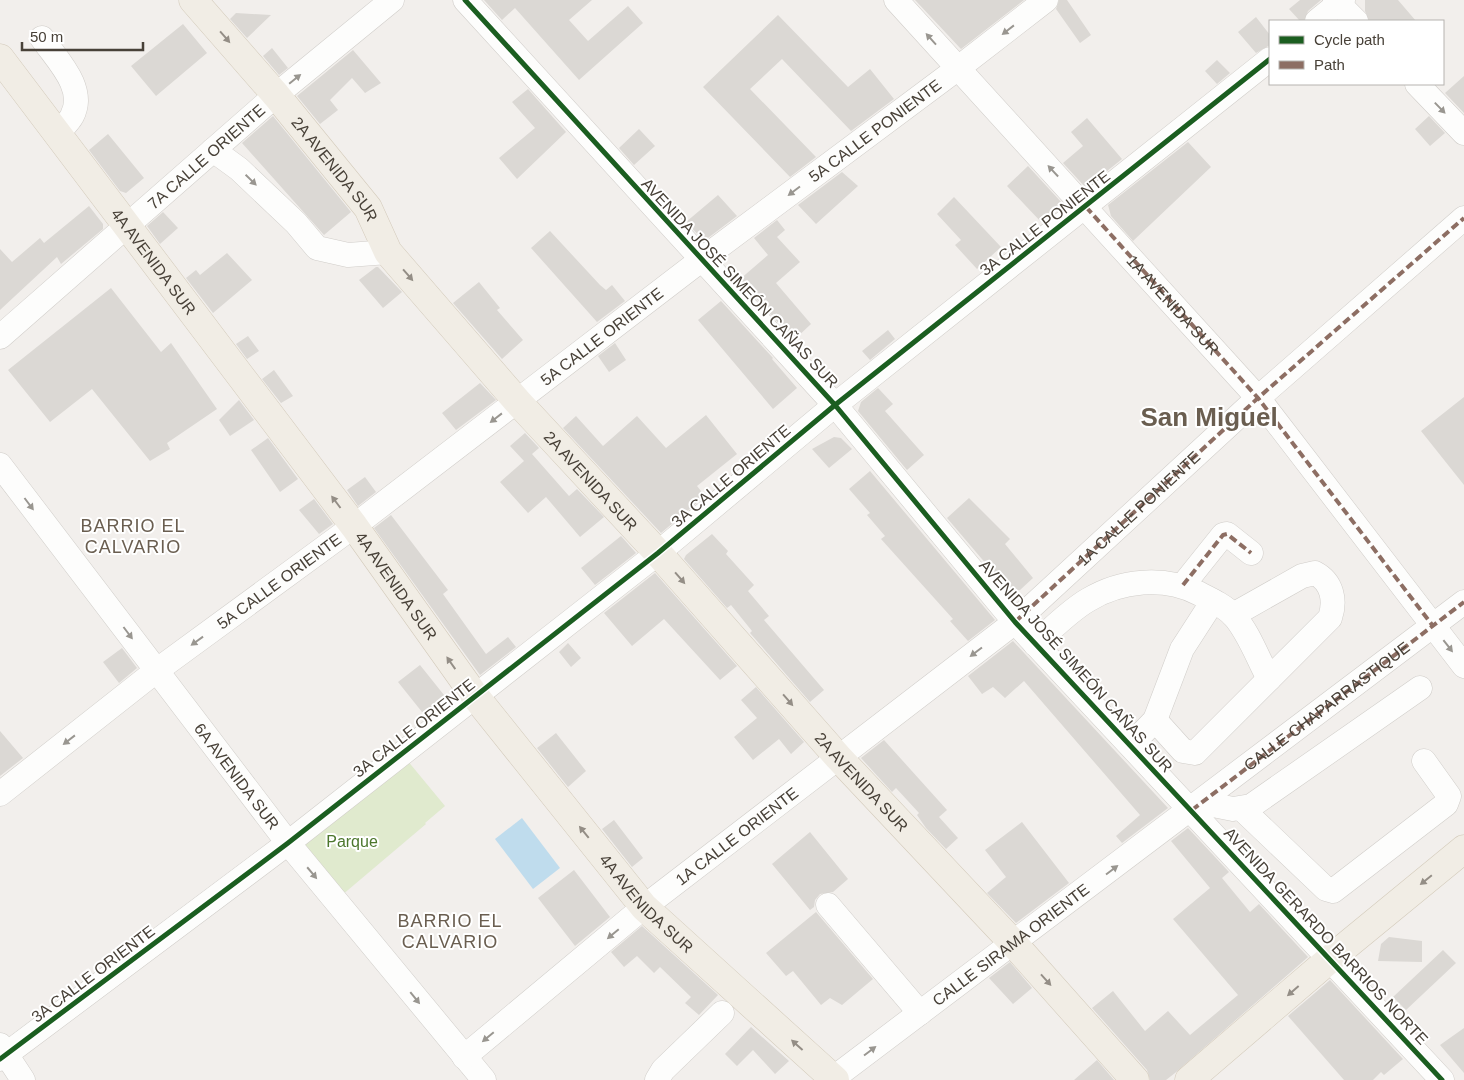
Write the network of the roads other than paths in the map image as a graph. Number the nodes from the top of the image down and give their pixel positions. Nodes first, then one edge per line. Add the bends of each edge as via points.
1 (192, 0) edge
2 (392, 0) edge
3 (464, 0) edge
4 (896, 0) edge
5 (1046, 0) edge
6 (1339, 1) edge
7 (1318, 20) edge
8 (1355, 20) edge
9 (42, 38) dead end
10 (0, 58) edge
11 (1269, 60) edge
12 (958, 69) junction
13 (1417, 85) edge
14 (276, 95) junction
15 (1464, 132) edge
16 (57, 134) junction
17 (213, 150) junction
18 (1086, 207) junction
19 (1464, 218) edge
20 (127, 226) junction
21 (388, 252) junction
22 (701, 260) junction
23 (0, 338) edge
24 (1258, 398) junction
25 (517, 401) junction
26 (835, 405) junction
27 (0, 465) edge
28 (354, 526) junction
29 (658, 553) junction
30 (1251, 553) dead end
31 (1182, 586) junction
32 (1213, 600) junction
33 (1464, 602) edge
34 (1233, 615) junction
35 (1015, 622) junction
36 (1433, 626) junction
37 (1035, 644) junction
38 (1464, 666) edge
39 (156, 671) junction
40 (1269, 679) junction
41 (1420, 688) dead end
42 (475, 696) junction
43 (1155, 720) junction
44 (1130, 745) junction
45 (838, 757) junction
46 (1424, 761) dead end
47 (0, 794) edge
48 (1242, 809) junction
49 (1192, 810) junction
50 (288, 843) junction
51 (1464, 849) edge
52 (828, 904) dead end
53 (644, 907) junction
54 (1014, 944) junction
55 (1330, 959) junction
56 (722, 1013) dead end
57 (920, 1014) junction
58 (2, 1053) edge
59 (464, 1057) junction
60 (833, 1079) edge
61 (23, 1080) edge
62 (484, 1080) edge
63 (657, 1080) edge
64 (1135, 1080) edge
65 (1189, 1080) edge
66 (1442, 1080) edge

1 -> 14 main road, 2A AVENIDA SUR
14 -> 2 street, 7A CALLE ORIENTE
3 - 22 street, AVENIDA JOSÉ SIMEÓN CAÑAS SUR
12 -> 4 street, 1A AVENIDA SUR
5 -> 12 street, 5A CALLE PONIENTE
6 - 7 street
6 - 8 street
9 - 16 street via 73,84 77,102 72,116
10 - 16 main road, 4A AVENIDA SUR
11 - 18 street, 3A CALLE PONIENTE
18 -> 12 street, 1A AVENIDA SUR
12 -> 22 street, 5A CALLE PONIENTE
13 -> 15 street
14 - 17 street, 7A CALLE ORIENTE
14 - 21 main road, 2A AVENIDA SUR via 368,208
16 - 20 main road, 4A AVENIDA SUR
17 - 20 street, 7A CALLE ORIENTE
17 -> 21 street via 239,169 296,223 317,248 348,255
18 - 24 street, 1A AVENIDA SUR
18 - 26 street, 3A CALLE PONIENTE
19 - 24 street, 1A CALLE PONIENTE
20 - 23 street, 7A CALLE ORIENTE
28 -> 20 main road, 4A AVENIDA SUR
21 -> 25 main road, 2A AVENIDA SUR
22 - 25 street, 5A CALLE ORIENTE
22 - 26 street, AVENIDA JOSÉ SIMEÓN CAÑAS SUR
24 - 35 street, 1A CALLE PONIENTE
24 - 36 street, 1A AVENIDA SUR
25 -> 28 street, 5A CALLE ORIENTE
25 - 29 main road, 2A AVENIDA SUR
26 - 29 street, 3A CALLE ORIENTE
26 - 35 street, AVENIDA JOSÉ SIMEÓN CAÑAS SUR
27 -> 39 street, 6A AVENIDA SUR
28 -> 39 street, 5A CALLE ORIENTE
42 -> 28 main road, 4A AVENIDA SUR
29 - 42 street, 3A CALLE ORIENTE
29 -> 45 main road, 2A AVENIDA SUR
30 - 31 street via 1227,534 1223,535
31 - 32 street
31 - 37 street via 1156,582 1110,589 1088,600
32 - 34 street
32 - 43 street via 1182,649
33 - 36 street, CALLE CHAPARRASTIQUE
34 - 40 street
34 - 40 street via 1302,576 1315,573 1325,578 1333,596 1330,618
35 - 37 street, AVENIDA JOSÉ SIMEÓN CAÑAS SUR
35 -> 45 street, 1A CALLE ORIENTE
36 -> 38 street, 1A AVENIDA SUR
36 - 49 street, CALLE CHAPARRASTIQUE
37 - 44 street, AVENIDA JOSÉ SIMEÓN CAÑAS SUR
39 -> 47 street, 5A CALLE ORIENTE
39 - 50 street, 6A AVENIDA SUR
40 - 43 street via 1195,753 1182,751
41 - 48 street via 1251,806
42 - 50 street, 3A CALLE ORIENTE
53 -> 42 main road, 4A AVENIDA SUR
43 - 44 street
44 - 49 street, AVENIDA JOSÉ SIMEÓN CAÑAS SUR
45 - 53 street, 1A CALLE ORIENTE
45 - 54 main road, 2A AVENIDA SUR
46 - 48 street via 1449,796 1446,804 1333,891 1326,889
48 - 49 street via 1213,805
54 -> 49 street, CALLE SIRAMA ORIENTE
49 - 55 street, AVENIDA GERARDO BARRIOS NORTE
50 - 58 street, 3A CALLE ORIENTE
50 -> 59 street, 6A AVENIDA SUR
51 -> 55 main road
52 - 57 street
53 -> 59 street, 1A CALLE ORIENTE
60 -> 53 main road, 4A AVENIDA SUR
54 - 57 street, CALLE SIRAMA ORIENTE
54 -> 64 main road, 2A AVENIDA SUR
55 -> 65 main road
55 - 66 street, AVENIDA GERARDO BARRIOS NORTE
56 - 63 street via 663,1070
60 -> 57 street, CALLE SIRAMA ORIENTE
58 - 61 street
59 - 62 street, 6A AVENIDA SUR

